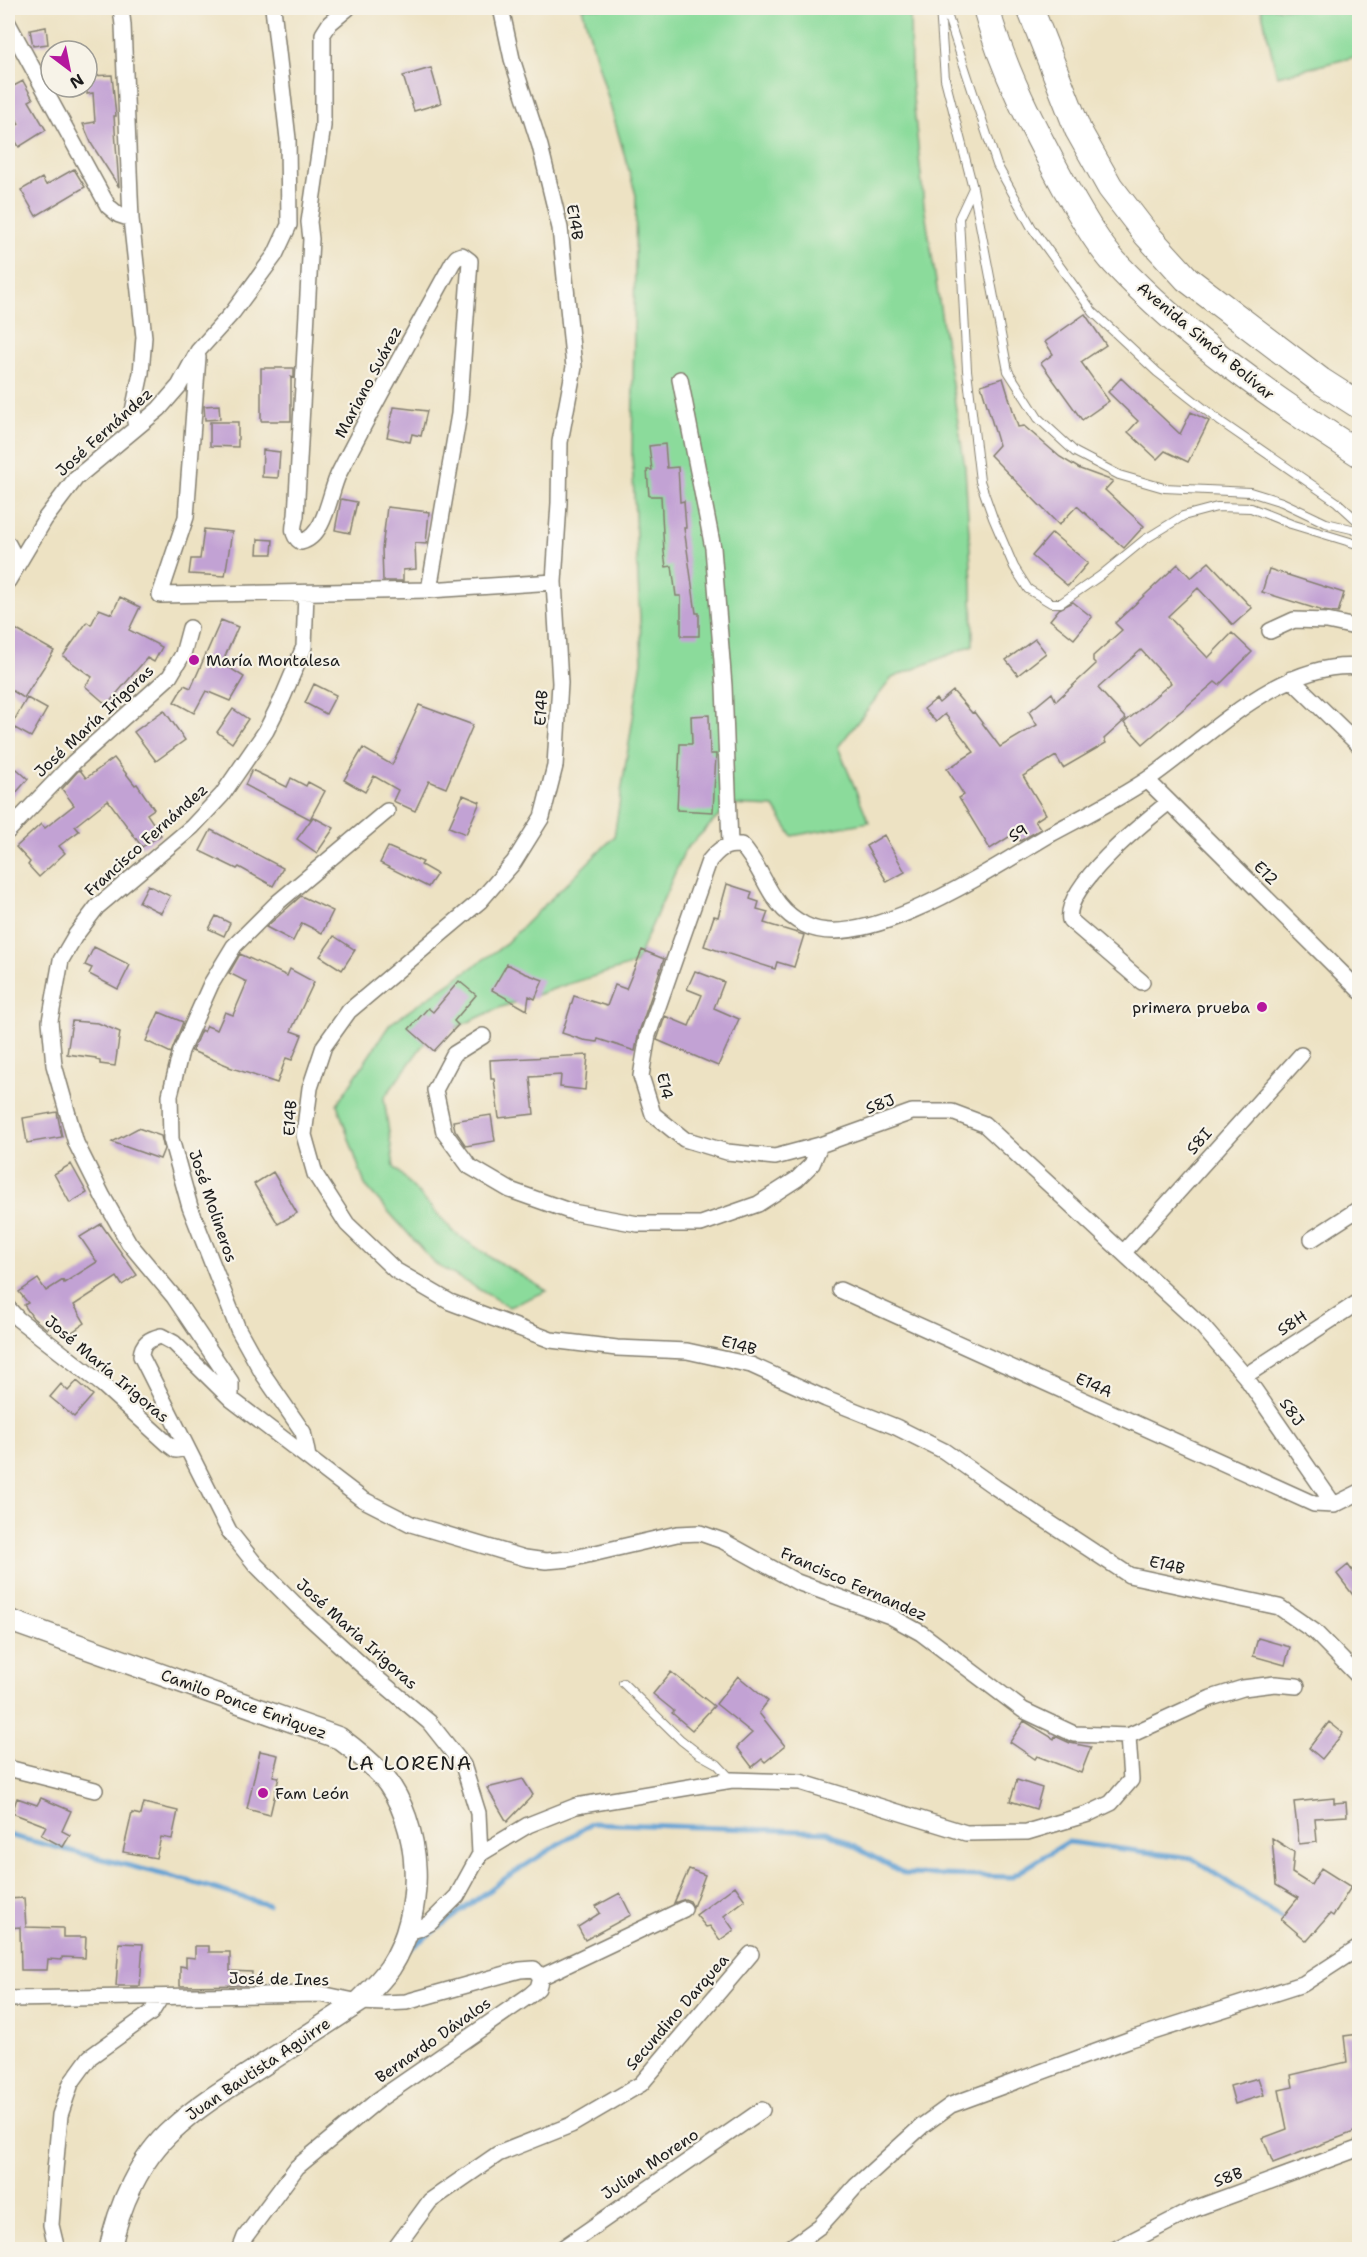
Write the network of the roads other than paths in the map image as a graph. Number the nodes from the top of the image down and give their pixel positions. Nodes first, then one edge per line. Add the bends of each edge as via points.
1 (121, 8) edge
2 (273, 8) edge
3 (348, 8) edge
4 (501, 8) edge
5 (940, 8) edge
6 (945, 8) edge
7 (986, 8) edge
8 (1030, 8) edge
9 (8, 23) edge
10 (973, 188) junction
11 (130, 219) junction
12 (309, 222) junction
13 (289, 225) junction
14 (198, 351) junction
15 (680, 379) dead end
16 (1359, 406) edge
17 (136, 428) junction
18 (1359, 454) edge
19 (1359, 524) edge
20 (1359, 531) edge
21 (8, 544) edge
22 (1359, 545) edge
23 (18, 563) junction
24 (8, 581) edge
25 (555, 582) junction
26 (429, 590) junction
27 (306, 593) junction
28 (190, 628) dead end
29 (1359, 628) edge
30 (1270, 631) dead end
31 (1359, 667) edge
32 (1291, 679) junction
33 (1359, 746) edge
34 (1146, 780) junction
35 (1169, 802) junction
36 (387, 811) dead end
37 (8, 831) edge
38 (730, 844) junction
39 (1142, 982) dead end
40 (1359, 991) edge
41 (483, 1036) dead end
42 (1301, 1055) dead end
43 (820, 1145) junction
44 (1359, 1209) edge
45 (1311, 1239) dead end
46 (1124, 1252) junction
47 (840, 1290) dead end
48 (1359, 1301) edge
49 (8, 1308) edge
50 (1245, 1376) junction
51 (231, 1399) junction
52 (187, 1448) junction
53 (308, 1457) junction
54 (1359, 1493) edge
55 (1334, 1505) junction
56 (8, 1620) edge
57 (1359, 1678) edge
58 (623, 1683) dead end
59 (1298, 1686) dead end
60 (1128, 1736) junction
61 (8, 1768) edge
62 (732, 1780) junction
63 (96, 1790) dead end
64 (480, 1854) junction
65 (684, 1909) dead end
66 (407, 1932) junction
67 (1359, 1947) edge
68 (752, 1954) dead end
69 (541, 1977) junction
70 (160, 1997) junction
71 (8, 1999) edge
72 (358, 2001) junction
73 (762, 2110) dead end
74 (1359, 2148) edge
75 (57, 2250) edge
76 (110, 2250) edge
77 (240, 2250) edge
78 (394, 2250) edge
79 (560, 2250) edge
80 (787, 2250) edge
81 (1114, 2250) edge

1 - 11 street
2 - 13 street via 288,139
3 - 12 street via 323,34 323,126
4 - 25 street, E14B via 560,228 574,367 560,442
5 - 10 lane via 945,79
6 - 19 lane via 998,165 1032,228 1093,312 1157,372 1336,502
7 - 18 highway, Avenida Simón Bolívar via 995,40 1047,154 1082,217 1113,261 1208,346 1289,409
8 - 16 highway via 1078,130 1110,187 1146,234 1187,279 1320,381
9 - 11 street via 108,206
10 - 20 lane via 1008,371 1038,418 1075,452 1119,475 1164,488 1250,492 1326,523
10 - 22 lane via 959,218 967,370 980,481 1014,567 1028,589 1051,603 1060,603 1183,516 1217,507 1251,508
11 - 17 street via 144,337 133,411
12 - 13 street
12 - 26 street, Mariano Suárez via 293,528 295,538 301,542 316,532 338,475 453,262 462,255 470,261 459,414
13 - 14 street, José Fernández via 275,255
14 - 17 street, José Fernández via 179,386
14 - 27 street via 186,517 160,595
15 - 38 street via 713,548 725,697
17 - 23 street, José Fernández via 76,478
21 - 23 street
23 - 24 street, José Fernández
25 - 26 street
25 - 57 street, E14B via 560,683 555,766 542,817 514,862 480,901 349,1011 324,1046 310,1088 304,1135 315,1174 347,1224 394,1270 450,1302 504,1323 551,1340 687,1351 751,1365 896,1427 944,1451 1129,1575 1279,1607 1315,1632
26 - 27 street
27 - 51 street, Francisco Fernández via 304,647 266,731 222,795 192,827 97,907 75,936 61,960 50,1021 54,1065 76,1143 129,1243 174,1297 231,1382
28 - 37 street, José María Irigoras via 183,654 170,676 74,762
29 - 30 street via 1327,621 1294,620
31 - 32 street, S9 via 1328,667
32 - 33 street
32 - 34 street, S9 via 1244,708
34 - 35 street, E12
34 - 38 street, S9 via 932,902 876,924 831,933 806,926 782,909 751,856 741,845
35 - 39 street via 1109,854 1080,888 1069,914 1070,920
35 - 40 street, E12
36 - 53 street, José Molineros via 277,903 234,946 211,984 181,1051 170,1095 171,1139 190,1207 238,1329 303,1432
38 - 43 street, E14 via 718,850 710,861 648,1035 641,1076 653,1114 684,1139 727,1152 775,1156
41 - 43 street via 454,1054 435,1090 444,1132 469,1166 510,1190 572,1212 638,1224 701,1224 758,1204 797,1179 812,1164
42 - 46 street, S8I
43 - 46 street, S8J via 912,1112 952,1112 984,1124
44 - 45 street
46 - 50 street, S8J via 1202,1326
47 - 55 street, E14A via 1314,1504
48 - 50 street, S8H
49 - 52 street, José María Irigoras via 168,1444 176,1450
50 - 55 street, S8J
51 - 52 street, José Maria Irigoras via 174,1343 161,1336 146,1341 141,1356
51 - 53 street, Francisco Fernandez
52 - 64 street, José Maria Irigoras via 229,1531 256,1565 357,1661 429,1722 463,1765 478,1813
53 - 60 street, Francisco Fernandez via 362,1499 411,1524 525,1558 570,1559 677,1534 700,1533 723,1541 797,1582 890,1617 921,1633 1023,1710 1064,1730 1074,1734
54 - 55 street
56 - 66 main road, Camilo Ponce Enrìquez via 339,1738 361,1754 382,1775 405,1816 416,1876
58 - 62 lane via 681,1740 717,1764
59 - 60 street, Francisco Fernandez via 1243,1688 1211,1698
60 - 62 street via 1131,1780 1111,1803 1027,1832 966,1833 800,1782
61 - 63 street
62 - 64 street via 576,1806 528,1825
64 - 66 street via 457,1896 429,1923
65 - 69 street, Bernardo Dávalos
66 - 72 main road, Juan Bautista Aguirre via 391,1967
67 - 80 street via 1303,1984 1131,2039 951,2105 856,2186 820,2226
68 - 78 street, Secundino Darquea via 640,2084 571,2125 498,2154 430,2201
69 - 72 street, José de Ines via 534,1970 520,1970 406,2002
69 - 77 street, Bernardo Dávalos via 538,1988 530,1995 378,2100 297,2167 245,2237
70 - 71 street, José de Ines
70 - 72 street, José de Ines via 321,1994
70 - 75 street via 151,2013 90,2057 71,2083 60,2115 55,2170 51,2224
72 - 76 main road, Juan Bautista Aguirre via 205,2102 172,2129 131,2187
73 - 79 street, Julian Moreno
74 - 81 street, S8B via 1194,2209

